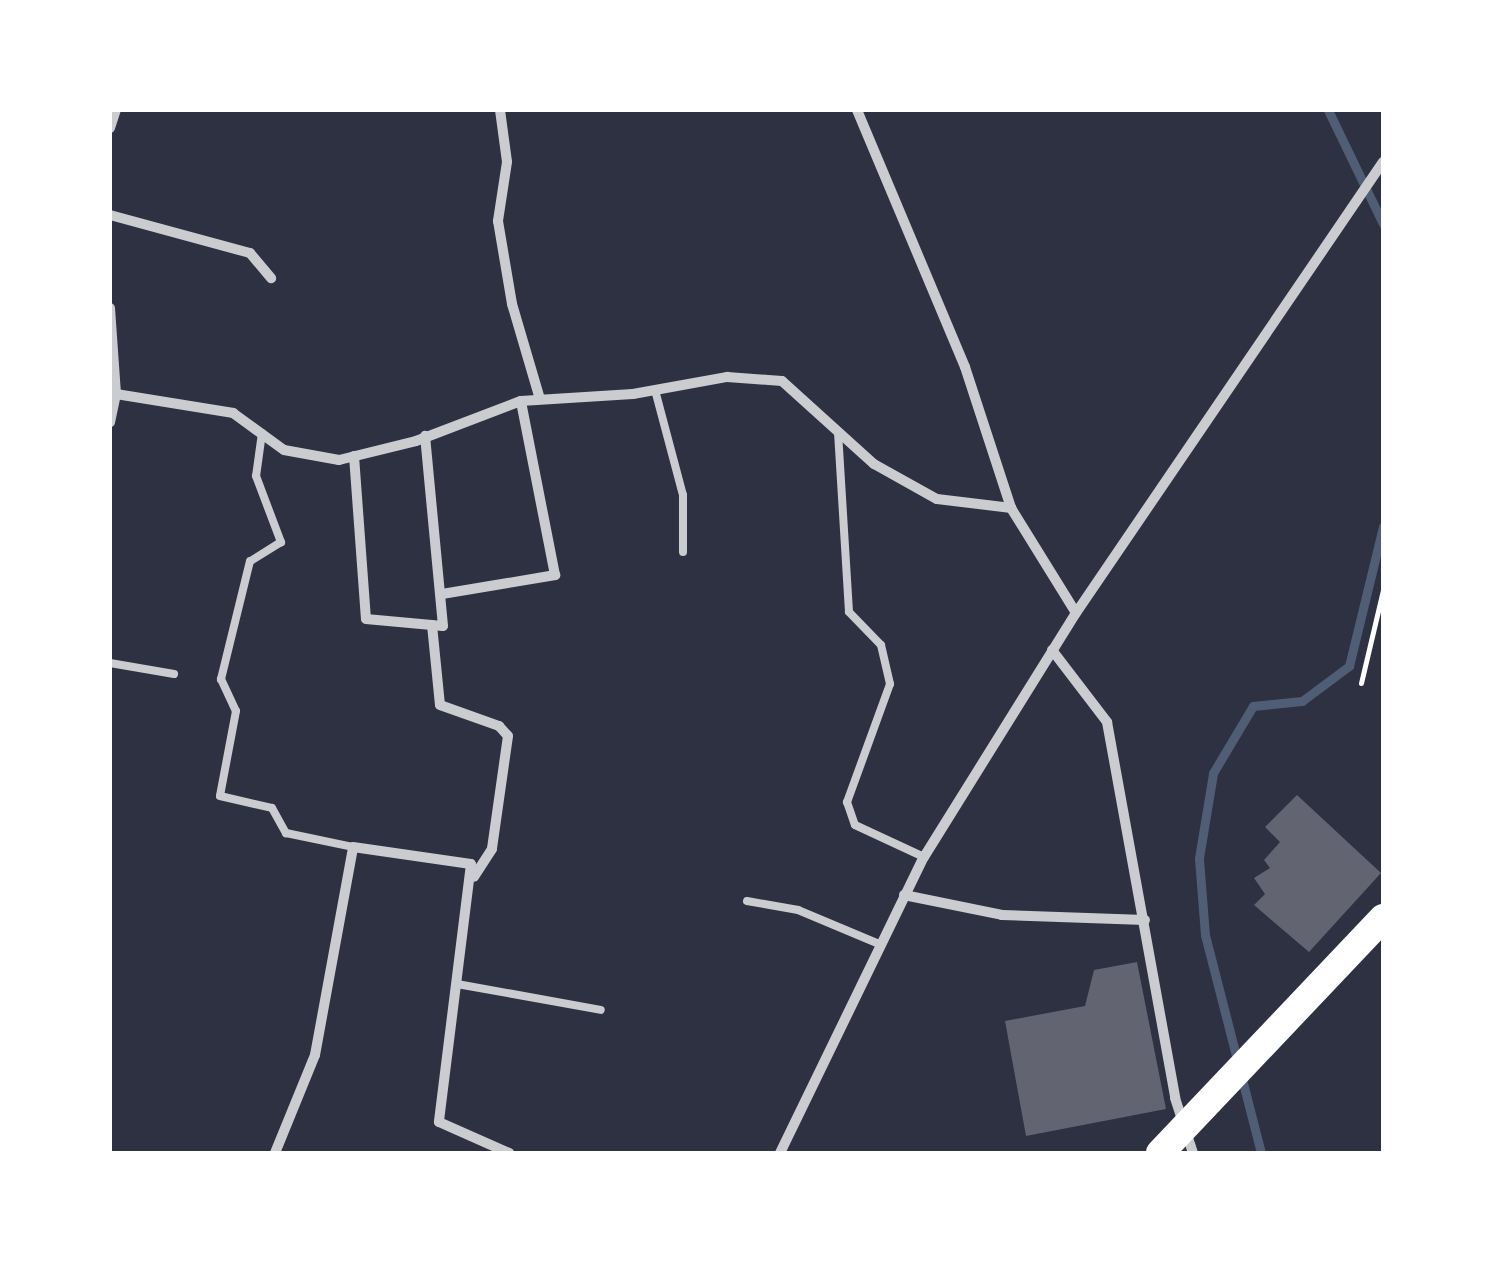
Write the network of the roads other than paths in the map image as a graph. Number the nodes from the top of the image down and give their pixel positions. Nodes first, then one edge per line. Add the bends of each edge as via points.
1 (116, 110) edge
2 (500, 110) edge
3 (858, 110) edge
4 (110, 128) edge
5 (1380, 166) edge
6 (110, 214) edge
7 (271, 278) dead end
8 (110, 308) edge
9 (656, 390) junction
10 (116, 394) junction
11 (540, 399) junction
12 (521, 400) junction
13 (110, 422) edge
14 (838, 428) junction
15 (262, 434) junction
16 (425, 436) junction
17 (354, 456) junction
18 (1012, 508) junction
19 (682, 552) dead end
20 (442, 594) junction
21 (1076, 613) junction
22 (432, 625) junction
23 (1052, 650) junction
24 (110, 663) edge
25 (174, 674) dead end
26 (353, 847) junction
27 (924, 857) junction
28 (474, 877) junction
29 (904, 895) junction
30 (746, 902) dead end
31 (1383, 918) edge
32 (1145, 920) junction
33 (878, 943) junction
34 (457, 984) junction
35 (600, 1010) dead end
36 (1189, 1139) edge
37 (275, 1153) edge
38 (509, 1153) edge
39 (780, 1153) edge
40 (1160, 1153) edge

1 - 4 street
2 - 11 street via 507,162 498,221 512,304
3 - 18 street via 964,367
5 - 21 street
6 - 7 street via 250,253
8 - 10 street
9 - 11 street
9 - 14 street via 727,377 782,381
9 - 19 lane via 683,495
10 - 13 street
10 - 15 street via 233,413
11 - 12 street
12 - 16 street
12 - 20 street via 555,575
14 - 18 street via 874,464 937,500
14 - 27 lane via 849,612 882,645 890,684 847,802 855,825
15 - 17 street via 284,450
15 - 26 lane via 256,476 281,542 250,562 242,595 222,679 236,711 220,796 272,808 286,834
16 - 17 street
16 - 20 street
17 - 22 street via 366,619
18 - 21 street
20 - 22 street via 442,626
21 - 23 street
22 - 28 street via 440,706 499,726 508,736 492,849
23 - 27 street
23 - 32 street via 1108,722
24 - 25 lane
26 - 28 street via 470,864
26 - 37 street via 315,1055
27 - 29 street
28 - 34 street
29 - 32 street via 1002,915
29 - 33 street
30 - 33 lane via 798,910
31 - 36 highway via 1225,1085
32 - 36 street via 1174,1098
33 - 39 street
34 - 35 lane
34 - 38 street via 439,1122
36 - 40 highway

